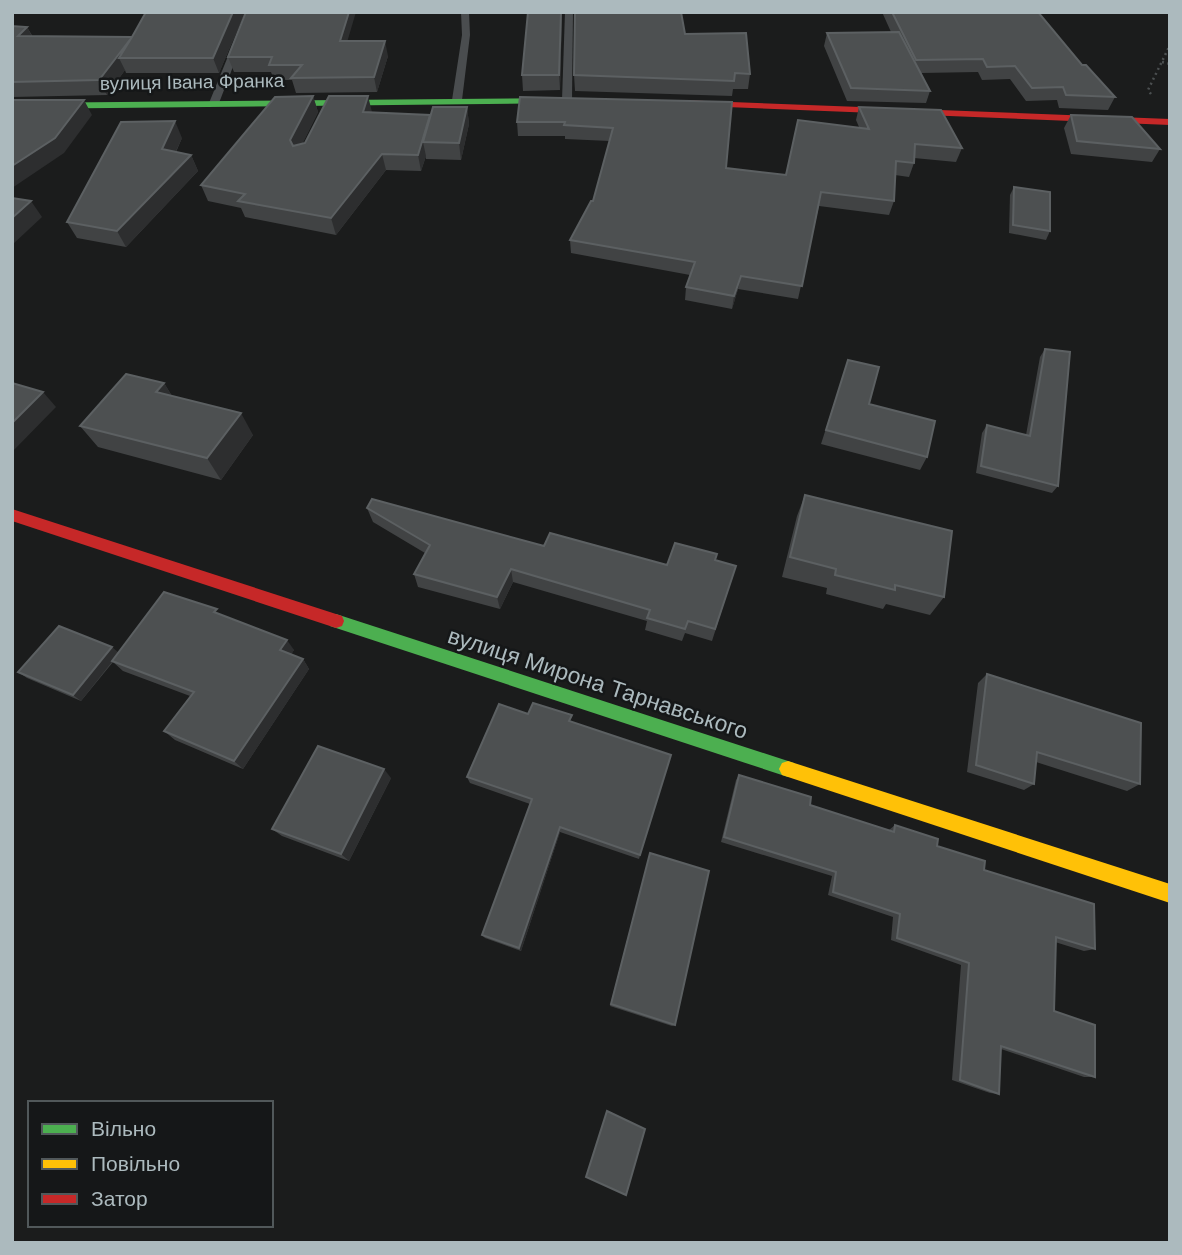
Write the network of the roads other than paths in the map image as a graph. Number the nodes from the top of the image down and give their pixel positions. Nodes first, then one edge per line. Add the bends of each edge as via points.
1 (250, 12) edge
2 (465, 12) edge
3 (569, 12) edge
4 (457, 100) junction
5 (567, 100) junction
6 (592, 101) edge
7 (214, 103) junction
8 (665, 103) edge
9 (12, 106) edge
10 (1170, 122) edge
11 (12, 515) edge
12 (1170, 894) edge

1 - 7 lane
2 - 4 lane
3 - 5 lane
4 - 5 main road, вулиця Івана Франка
4 - 7 main road, вулиця Івана Франка via 327,107
5 - 6 main road, вулиця Івана Франка
7 - 9 main road, вулиця Івана Франка
8 - 10 main road
11 - 12 main road, вулиця Мирона Тарнавського

